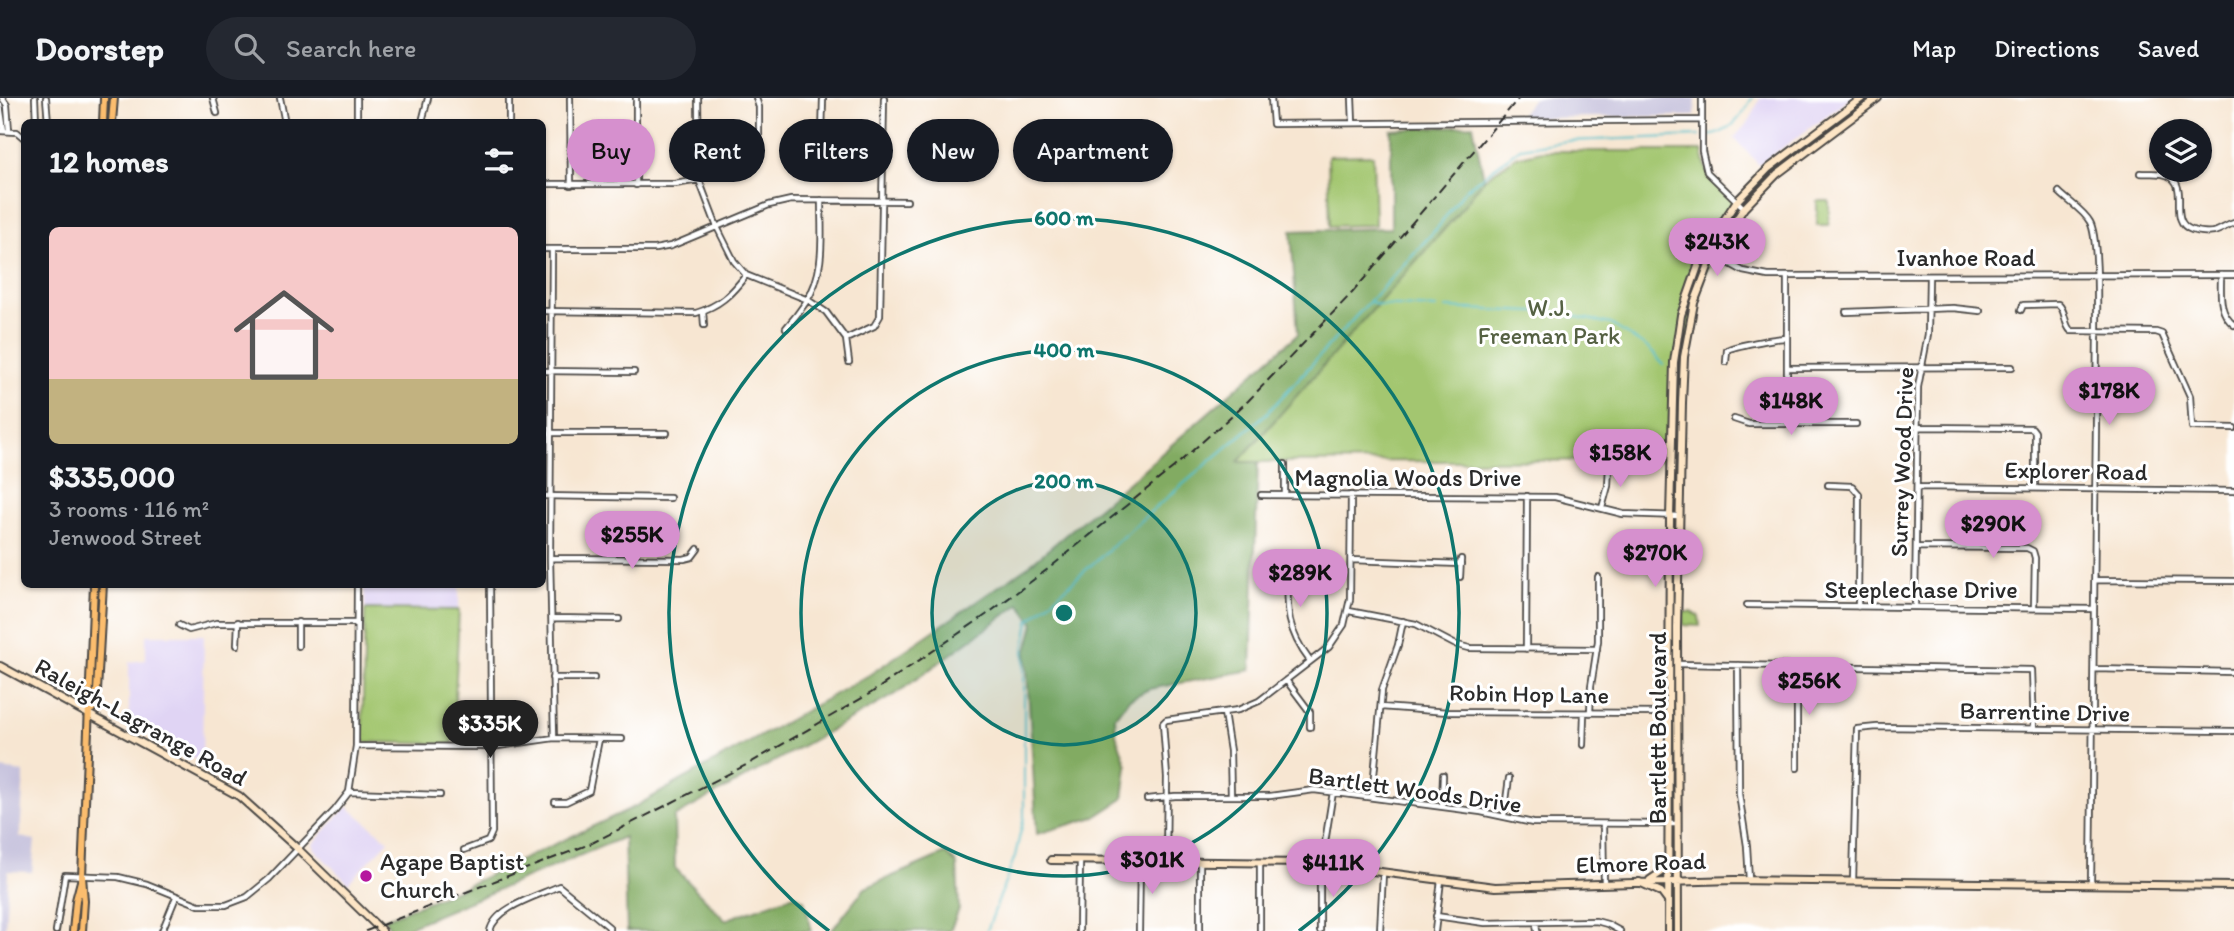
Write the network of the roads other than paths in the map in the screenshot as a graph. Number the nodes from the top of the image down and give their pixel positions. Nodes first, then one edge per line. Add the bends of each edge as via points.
1 (2, 98) edge
2 (35, 98) edge
3 (46, 98) edge
4 (104, 98) edge
5 (114, 98) edge
6 (213, 98) edge
7 (280, 98) edge
8 (357, 98) edge
9 (509, 98) edge
10 (570, 98) edge
11 (636, 98) edge
12 (698, 98) edge
13 (756, 98) edge
14 (822, 98) edge
15 (884, 98) edge
16 (1271, 98) edge
17 (1352, 98) edge
18 (1702, 98) edge
19 (1862, 98) edge
20 (1878, 98) edge
21 (425, 99) edge
22 (0, 105) edge
23 (217, 113) dead end
24 (284, 118) dead end
25 (1838, 118) junction
26 (36, 119) edge
27 (48, 119) edge
28 (103, 119) edge
29 (112, 119) edge
30 (357, 119) edge
31 (422, 119) edge
32 (509, 119) edge
33 (698, 119) edge
34 (759, 119) edge
35 (822, 119) edge
36 (1702, 120) junction
37 (1353, 122) junction
38 (1843, 125) junction
39 (4, 131) edge
40 (21, 135) edge
41 (1769, 168) junction
42 (2140, 173) dead end
43 (1777, 174) junction
44 (687, 182) edge
45 (700, 182) edge
46 (546, 184) edge
47 (571, 185) junction
48 (636, 185) junction
49 (2059, 192) dead end
50 (821, 200) junction
51 (883, 201) junction
52 (907, 201) dead end
53 (1736, 202) junction
54 (1744, 208) junction
55 (2234, 223) edge
56 (717, 227) junction
57 (546, 249) edge
58 (552, 249) junction
59 (1705, 250) junction
60 (1713, 254) junction
61 (746, 275) junction
62 (2096, 275) junction
63 (2221, 275) junction
64 (2234, 275) edge
65 (1929, 276) junction
66 (1787, 277) junction
67 (808, 300) junction
68 (1930, 310) junction
69 (2021, 310) dead end
70 (546, 311) edge
71 (552, 311) junction
72 (703, 311) junction
73 (1980, 311) dead end
74 (1846, 312) dead end
75 (704, 325) dead end
76 (2234, 325) edge
77 (786, 328) dead end
78 (2098, 331) junction
79 (1786, 338) junction
80 (846, 339) junction
81 (849, 362) dead end
82 (1726, 362) dead end
83 (2012, 367) dead end
84 (1787, 368) junction
85 (1921, 368) junction
86 (546, 371) edge
87 (552, 371) junction
88 (634, 372) dead end
89 (1734, 419) dead end
90 (1787, 424) junction
91 (1856, 424) dead end
92 (1917, 427) junction
93 (2234, 428) edge
94 (546, 433) edge
95 (551, 433) junction
96 (667, 433) dead end
97 (1285, 464) dead end
98 (1609, 466) dead end
99 (1828, 485) dead end
100 (1917, 487) junction
101 (2035, 488) junction
102 (2095, 488) junction
103 (2234, 491) edge
104 (1261, 495) dead end
105 (1285, 495) junction
106 (1351, 495) junction
107 (546, 496) edge
108 (550, 496) junction
109 (1527, 496) junction
110 (670, 498) dead end
111 (1602, 508) junction
112 (1670, 516) junction
113 (1679, 516) junction
114 (1916, 547) junction
115 (698, 549) dead end
116 (550, 558) junction
117 (1288, 558) dead end
118 (1350, 560) junction
119 (1460, 577) dead end
120 (1598, 577) dead end
121 (2095, 580) junction
122 (2234, 582) edge
123 (94, 588) edge
124 (103, 588) edge
125 (357, 588) edge
126 (490, 588) edge
127 (1747, 605) dead end
128 (1858, 607) junction
129 (1915, 607) junction
130 (2034, 608) junction
131 (2094, 609) junction
132 (1349, 611) junction
133 (552, 618) junction
134 (619, 619) dead end
135 (1403, 621) junction
136 (237, 622) junction
137 (298, 622) junction
138 (357, 623) junction
139 (179, 625) dead end
140 (237, 645) dead end
141 (298, 646) dead end
142 (1526, 649) junction
143 (1597, 649) junction
144 (1310, 661) junction
145 (1677, 664) junction
146 (1738, 665) junction
147 (0, 666) edge
148 (1797, 666) junction
149 (2094, 669) junction
150 (2234, 672) edge
151 (552, 678) junction
152 (594, 678) dead end
153 (1286, 680) junction
154 (1381, 707) junction
155 (1224, 713) junction
156 (1587, 713) junction
157 (1668, 713) junction
158 (1677, 713) junction
159 (90, 714) junction
160 (1310, 727) dead end
161 (2034, 729) junction
162 (2093, 730) junction
163 (2234, 731) edge
164 (554, 738) junction
165 (599, 739) junction
166 (622, 739) dead end
167 (1583, 745) dead end
168 (356, 746) junction
169 (491, 747) junction
170 (1797, 768) dead end
171 (1444, 775) dead end
172 (1509, 778) dead end
173 (349, 792) junction
174 (1332, 792) junction
175 (440, 795) dead end
176 (1231, 796) junction
177 (1166, 797) junction
178 (1371, 797) junction
179 (1147, 799) dead end
180 (555, 802) dead end
181 (1442, 807) junction
182 (1504, 816) junction
183 (1603, 824) junction
184 (1668, 824) junction
185 (1678, 824) junction
186 (298, 849) junction
187 (464, 850) dead end
188 (1052, 860) dead end
189 (1080, 861) junction
190 (1140, 861) junction
191 (1166, 862) junction
192 (1200, 862) junction
193 (1260, 862) junction
194 (1668, 862) junction
195 (1322, 864) junction
196 (1383, 872) junction
197 (82, 876) junction
198 (1441, 880) junction
199 (1749, 880) junction
200 (1637, 881) junction
201 (1648, 881) junction
202 (1668, 881) junction
203 (1678, 881) junction
204 (1853, 881) junction
205 (1604, 884) junction
206 (2091, 884) junction
207 (2234, 886) edge
208 (176, 897) junction
209 (1668, 902) junction
210 (1436, 916) junction
211 (1536, 923) junction
212 (56, 931) edge
213 (74, 931) edge
214 (82, 931) edge
215 (162, 931) edge
216 (382, 931) edge
217 (490, 931) edge
218 (609, 931) edge
219 (1079, 931) edge
220 (1139, 931) edge
221 (1200, 931) edge
222 (1260, 931) edge
223 (1320, 931) edge
224 (1380, 931) edge
225 (1435, 931) edge
226 (1537, 931) edge
227 (1620, 931) edge
228 (1668, 931) edge
229 (1678, 931) edge

1 - 39 street via 7,105
2 - 26 street
3 - 27 street
4 - 28 main road
5 - 29 main road
6 - 23 street
7 - 24 street
8 - 30 street
9 - 32 street
10 - 47 street
11 - 48 street
12 - 33 street
13 - 34 street
14 - 35 street
15 - 51 street
16 - 37 street via 1273,124
17 - 37 street
18 - 36 street
19 - 25 main road, Bartlett Boulevard
20 - 38 main road, Bartlett Boulevard
21 - 31 street
22 - 39 street
25 - 38 main road
25 - 41 main road, Bartlett Boulevard
36 - 37 street
36 - 53 street via 1707,172
38 - 43 main road, Bartlett Boulevard
39 - 40 street
41 - 43 main road
41 - 53 main road, Bartlett Boulevard
42 - 55 street via 2173,179 2178,186 2179,218 2185,227 2213,232
43 - 54 main road, Bartlett Boulevard
44 - 48 street
45 - 56 street
46 - 47 street
47 - 48 street
49 - 62 street via 2090,221
50 - 51 street
50 - 56 street via 769,205
50 - 67 street via 821,255
51 - 52 street
51 - 80 street via 880,316 874,326
53 - 54 street
53 - 59 main road, Bartlett Boulevard
54 - 60 main road, Bartlett Boulevard
56 - 58 street via 655,249
56 - 61 street
57 - 58 street
58 - 71 street
59 - 60 street, Ivanhoe Road
59 - 112 main road, Bartlett Boulevard via 1676,342
60 - 66 street, Ivanhoe Road via 1751,273
60 - 113 main road, Bartlett Boulevard via 1694,303 1684,358
61 - 67 street
61 - 72 street via 732,294
62 - 63 street, Ivanhoe Road
62 - 65 street, Ivanhoe Road
62 - 78 street
63 - 64 street, Ivanhoe Road
63 - 76 street via 2221,306
65 - 66 street, Ivanhoe Road
65 - 68 street, Surrey Wood Drive
66 - 79 street
67 - 77 street
67 - 80 street via 826,312
68 - 73 street
68 - 74 street
68 - 85 street, Surrey Wood Drive
69 - 78 street via 2028,304 2058,304 2071,331
70 - 71 street
71 - 72 street
71 - 87 street
72 - 75 street
78 - 93 street via 2162,334 2190,396 2192,427
78 - 102 street
79 - 82 street via 1732,347 1727,350
79 - 84 street
80 - 81 street
83 - 85 street
84 - 85 street
84 - 90 street
85 - 92 street, Surrey Wood Drive
86 - 87 street
87 - 88 street
87 - 95 street
89 - 90 street via 1745,424
90 - 91 street
92 - 100 street, Surrey Wood Drive
92 - 101 street via 2032,428
94 - 95 street
95 - 96 street
95 - 108 street
97 - 105 street
98 - 111 street
99 - 128 street via 1852,486 1859,494
100 - 101 street, Explorer Road
100 - 114 street, Surrey Wood Drive
101 - 102 street, Explorer Road
102 - 103 street, Explorer Road
102 - 121 street
104 - 105 street, Magnolia Woods Drive
105 - 106 street, Magnolia Woods Drive
106 - 109 street, Magnolia Woods Drive
106 - 118 street
107 - 108 street
108 - 110 street
108 - 116 street
109 - 111 street, Magnolia Woods Drive via 1559,497
109 - 142 street
111 - 112 street, Magnolia Woods Drive via 1623,514
112 - 113 street, Magnolia Woods Drive
112 - 157 main road, Bartlett Boulevard
113 - 145 main road, Bartlett Boulevard
114 - 129 street, Surrey Wood Drive
114 - 130 street via 2033,551
115 - 116 street via 684,559
116 - 133 street
117 - 144 street via 1289,624
118 - 119 street via 1461,561
118 - 132 street
120 - 143 street
121 - 122 street
121 - 131 street
123 - 159 main road
124 - 159 main road via 97,691
125 - 138 street
126 - 169 street
127 - 128 street, Steeplechase Drive
128 - 129 street, Steeplechase Drive
129 - 130 street, Steeplechase Drive
130 - 131 street, Steeplechase Drive
131 - 149 street
132 - 135 street
132 - 144 street via 1332,644
133 - 134 street
133 - 151 street
135 - 142 street via 1464,647
135 - 154 street
136 - 137 street
136 - 139 street via 189,630
136 - 140 street
137 - 138 street
137 - 141 street
138 - 168 street
142 - 143 street
143 - 156 street
144 - 153 street
145 - 146 street
145 - 158 main road, Bartlett Boulevard
146 - 148 street
146 - 199 street via 1739,793
147 - 159 main road, Raleigh-Lagrange Road
148 - 161 street via 2032,670
148 - 170 street
149 - 150 street
149 - 162 street
151 - 152 street
151 - 164 street
153 - 155 street via 1254,704
153 - 160 street via 1310,712
154 - 156 street, Robin Hop Lane
154 - 178 street
155 - 176 street
155 - 177 street via 1163,723
156 - 157 street, Robin Hop Lane
156 - 167 street
157 - 158 street, Robin Hop Lane
157 - 184 main road, Bartlett Boulevard
158 - 185 main road, Bartlett Boulevard
159 - 186 main road, Raleigh-Lagrange Road via 239,796
159 - 197 main road
161 - 162 street, Barrentine Drive
161 - 204 street, Barrentine Drive via 1857,729
162 - 163 street, Barrentine Drive
162 - 206 street
164 - 165 street
164 - 169 street
165 - 166 street
165 - 180 street via 589,791
168 - 169 street
168 - 173 street
169 - 187 street via 492,832 488,841
171 - 181 street
172 - 182 street
173 - 175 street
173 - 186 street
174 - 176 street, Bartlett Woods Drive
174 - 178 street, Bartlett Woods Drive
174 - 195 street
176 - 177 street, Bartlett Woods Drive
177 - 179 street, Bartlett Woods Drive
177 - 191 street
178 - 181 street, Bartlett Woods Drive
181 - 182 street, Bartlett Woods Drive
182 - 183 street, Bartlett Woods Drive via 1537,824
183 - 184 street, Bartlett Woods Drive
183 - 205 street
184 - 185 street, Bartlett Woods Drive
184 - 194 main road, Bartlett Boulevard
185 - 203 main road, Bartlett Boulevard
186 - 208 street via 247,897 226,905 199,905
186 - 216 main road, Raleigh-Lagrange Road
188 - 189 main road, Elmore Road
189 - 190 main road, Elmore Road
189 - 219 street
190 - 191 main road, Elmore Road
190 - 220 street
191 - 192 main road, Elmore Road
192 - 193 main road, Elmore Road
192 - 221 street
193 - 195 main road, Elmore Road
193 - 222 street
194 - 201 main road
194 - 202 main road, Bartlett Boulevard
195 - 196 main road, Elmore Road
195 - 223 street
196 - 198 main road, Elmore Road
196 - 224 street
197 - 208 street via 118,877
197 - 212 street via 65,875
197 - 213 main road
197 - 214 main road
198 - 205 main road, Elmore Road via 1503,887
198 - 210 street
199 - 203 main road, Elmore Road
199 - 204 main road, Elmore Road
200 - 201 main road, Elmore Road
200 - 205 main road, Elmore Road
200 - 209 main road via 1661,892
201 - 202 main road, Elmore Road
202 - 203 main road, Elmore Road
202 - 209 main road, Bartlett Boulevard
203 - 229 main road, Bartlett Boulevard
204 - 206 main road, Elmore Road
206 - 207 main road, Elmore Road
208 - 215 street
209 - 228 main road, Bartlett Boulevard
210 - 211 street via 1485,923
210 - 225 street
211 - 226 street
211 - 227 street via 1596,921
217 - 218 street via 500,912 559,886

